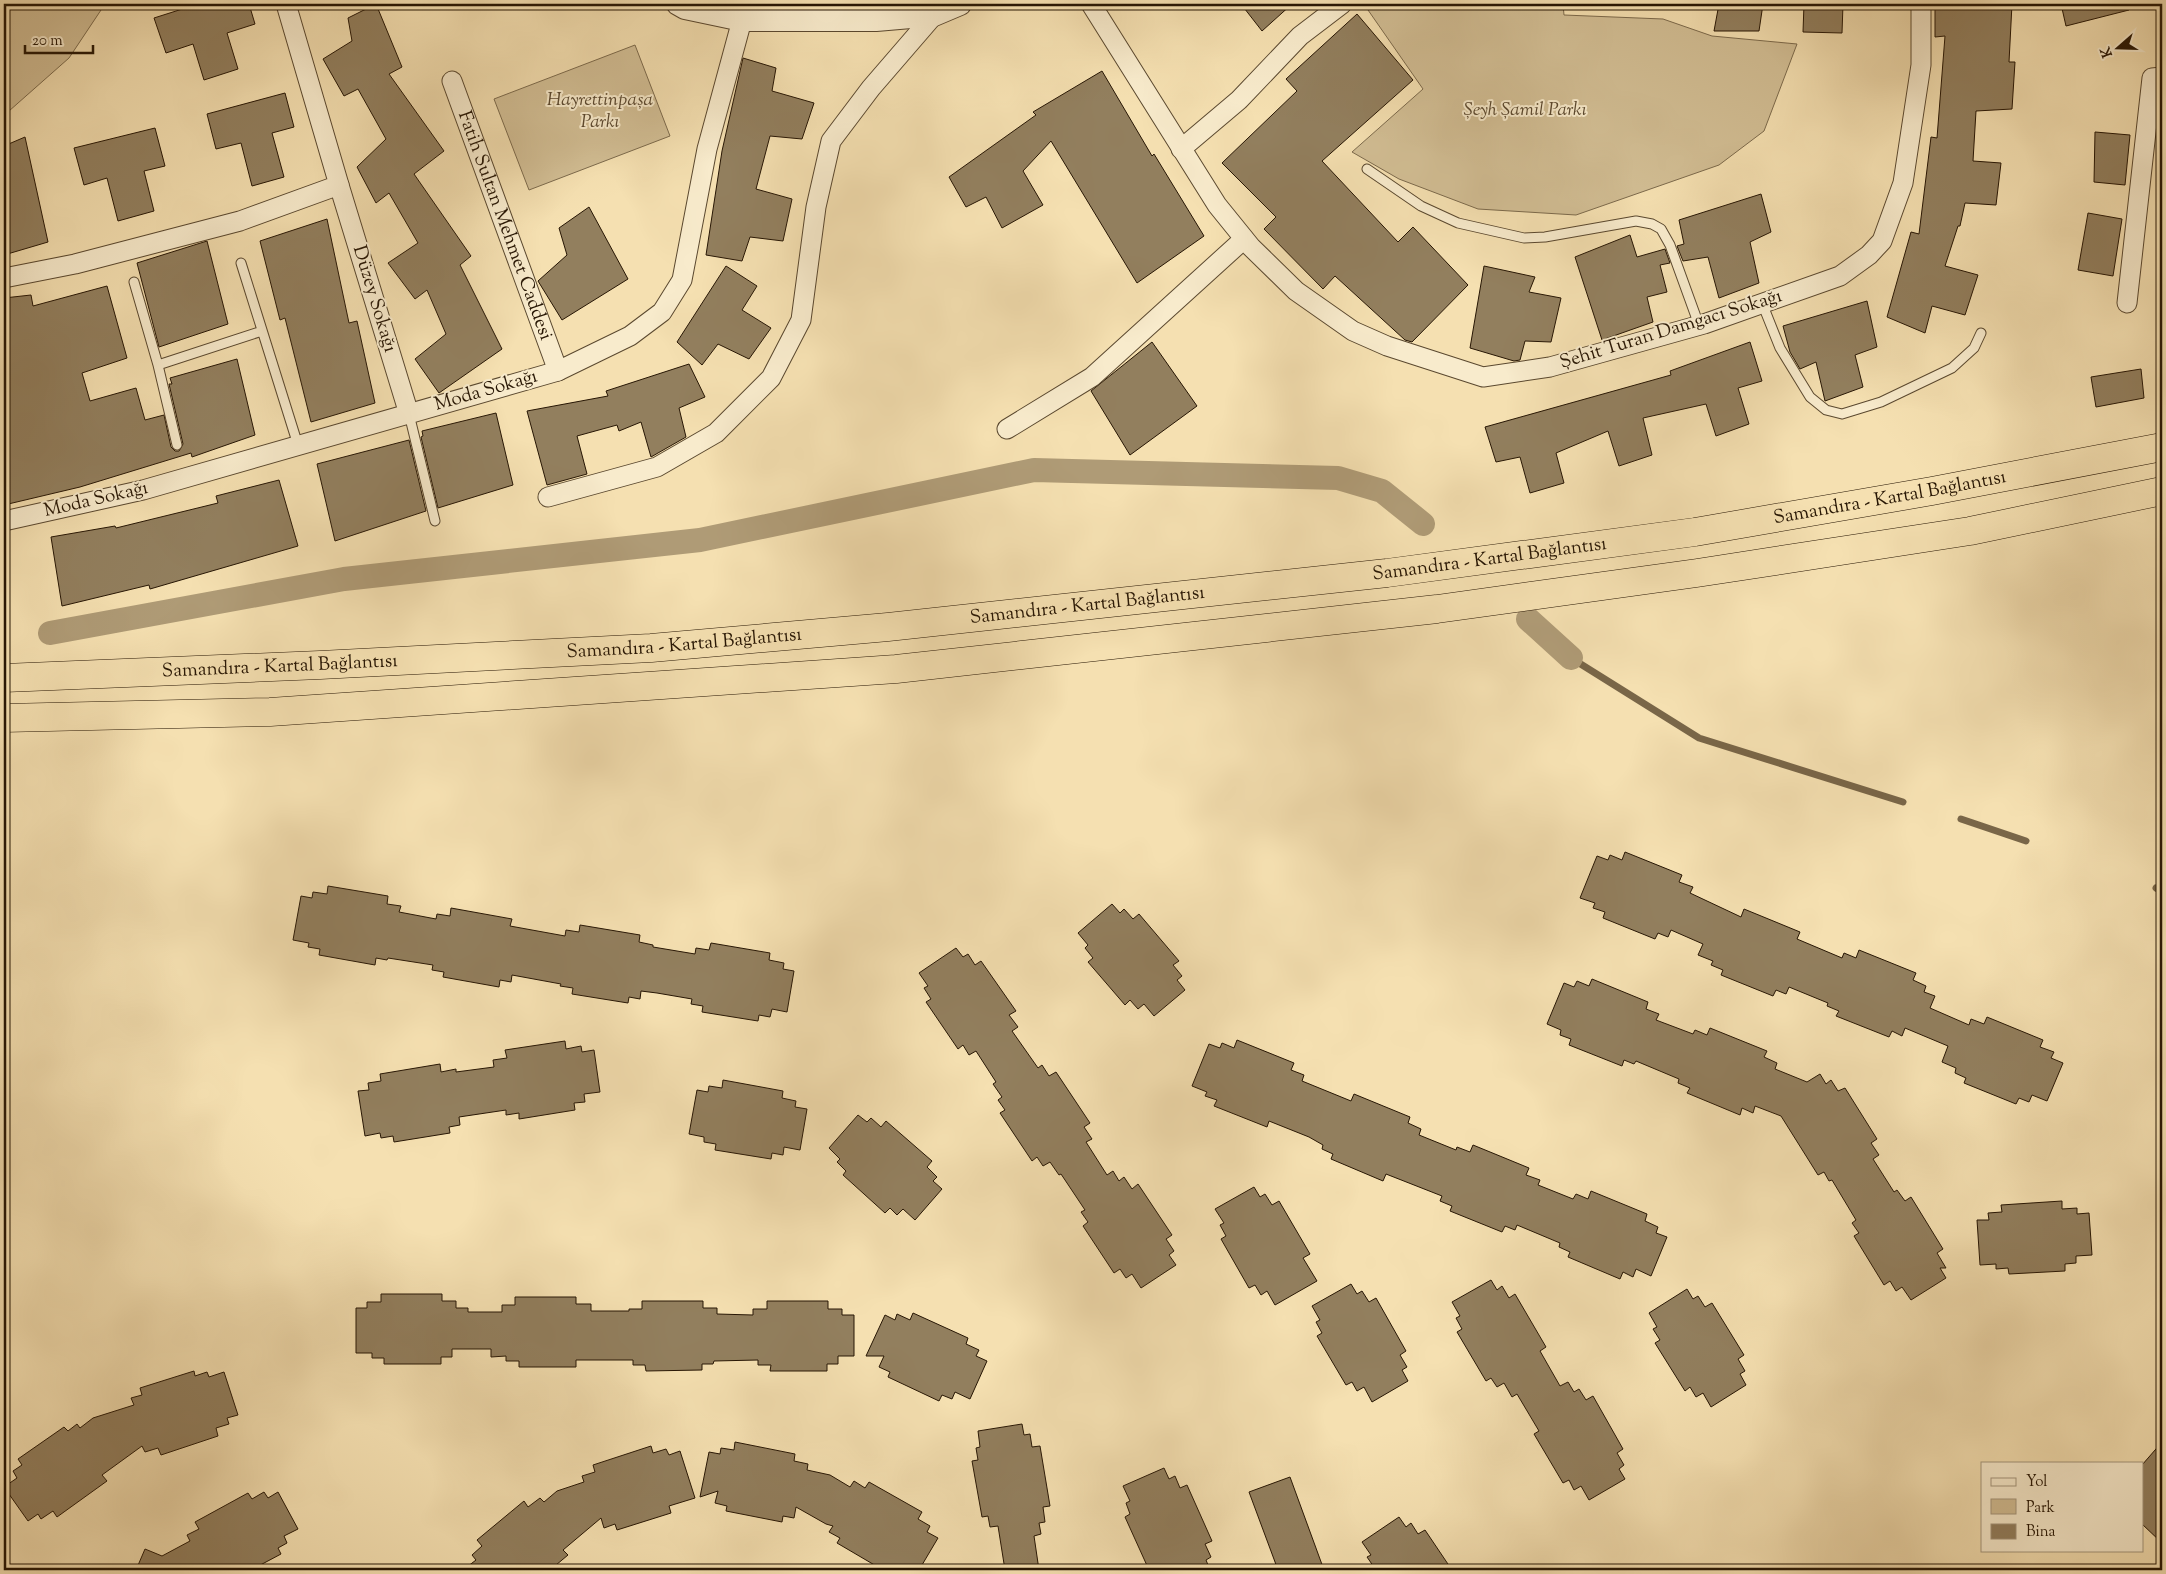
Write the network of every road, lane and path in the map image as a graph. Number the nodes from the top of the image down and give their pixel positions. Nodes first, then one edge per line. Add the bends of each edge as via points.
1 (286, 4) edge
2 (678, 4) edge
3 (960, 4) edge
4 (1091, 4) edge
5 (1342, 4) edge
6 (1921, 4) edge
7 (932, 9) edge
8 (742, 20) junction
9 (2162, 77) edge
10 (452, 81) dead end
11 (1181, 149) junction
12 (1367, 169) dead end
13 (339, 185) junction
14 (1244, 238) junction
15 (241, 263) dead end
16 (4, 278) edge
17 (134, 282) dead end
18 (1762, 303) junction
19 (2127, 303) dead end
20 (1699, 325) junction
21 (262, 331) junction
22 (1981, 333) dead end
23 (158, 365) junction
24 (558, 371) junction
25 (409, 414) junction
26 (1008, 429) dead end
27 (177, 445) dead end
28 (298, 445) junction
29 (2162, 448) edge
30 (2162, 491) edge
31 (548, 497) dead end
32 (4, 521) edge
33 (435, 521) dead end
34 (4, 678) edge
35 (4, 718) edge

1 - 13 street, Düzey Sokağı
2 - 8 street
3 - 7 street
4 - 11 street, Şehit Turan Damgacı Sokağı
5 - 11 street via 1300,36 1239,100
6 - 18 street, Şehit Turan Damgacı Sokağı via 1922,65 1904,173 1882,241 1840,276
7 - 8 street via 876,20
7 - 31 street via 831,141 816,207 802,320 771,378 716,433 657,467
8 - 24 street, Moda Sokağı via 707,149 682,280 662,312 630,336
9 - 19 street via 2152,78
10 - 24 street, Fatih Sultan Mehmet Caddesi
11 - 14 street, Şehit Turan Damgacı Sokağı via 1217,205
12 - 20 lane via 1421,206 1458,223 1524,238 1636,222 1652,224 1661,229 1670,245
13 - 16 street via 240,221 75,264
13 - 25 street, Düzey Sokağı
14 - 20 street, Şehit Turan Damgacı Sokağı via 1296,291 1354,331 1420,358 1483,378 1550,368
14 - 26 street via 1092,377
15 - 21 lane
17 - 23 lane
18 - 20 street, Şehit Turan Damgacı Sokağı
18 - 22 lane via 1780,348 1810,397 1826,410 1842,414 1881,402 1952,368 1974,348
21 - 23 lane
21 - 28 lane
23 - 27 lane
24 - 25 street, Moda Sokağı
25 - 28 street, Moda Sokağı
25 - 33 lane
28 - 32 street, Moda Sokağı via 143,490
29 - 34 highway, Samandıra - Kartal Bağlantısı via 1932,492 1694,532 1387,573 898,626 651,648
30 - 35 highway, Samandıra - Kartal Bağlantısı via 1970,531 1697,573 1437,609 906,668 270,712

